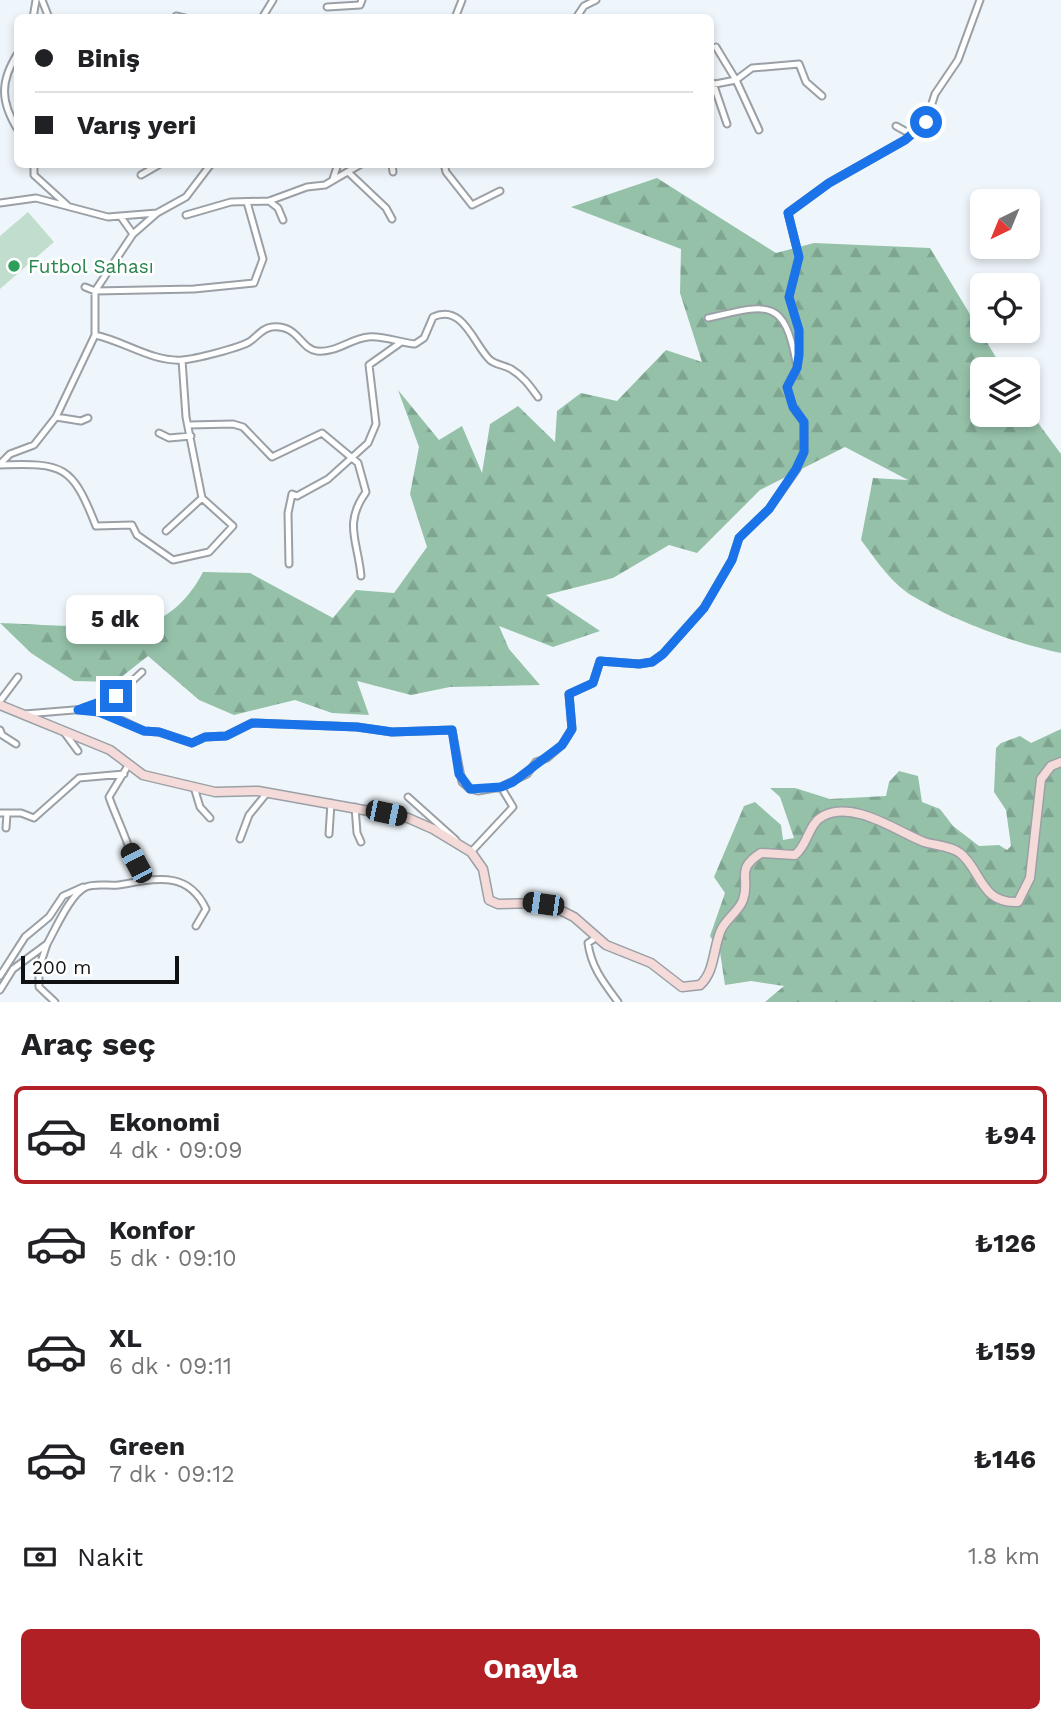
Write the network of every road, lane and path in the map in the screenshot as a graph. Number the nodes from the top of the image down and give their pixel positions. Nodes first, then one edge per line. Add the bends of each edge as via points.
1 (362, 0) edge
2 (596, 0) edge
3 (980, 0) edge
4 (584, 3) edge
5 (327, 7) dead end
6 (716, 47) dead end
7 (14, 58) edge
8 (736, 80) junction
9 (1, 82) edge
10 (714, 84) edge
11 (714, 89) edge
12 (822, 96) dead end
13 (14, 124) edge
14 (727, 124) dead end
15 (896, 126) dead end
16 (759, 130) dead end
17 (918, 131) junction
18 (34, 168) edge
19 (153, 168) edge
20 (205, 168) edge
21 (208, 168) edge
22 (336, 168) edge
23 (354, 168) edge
24 (392, 168) edge
25 (445, 168) edge
26 (206, 172) junction
27 (348, 172) junction
28 (393, 172) dead end
29 (141, 175) dead end
30 (332, 179) junction
31 (500, 191) dead end
32 (269, 201) junction
33 (247, 202) junction
34 (0, 203) edge
35 (69, 207) junction
36 (157, 213) junction
37 (186, 215) dead end
38 (121, 217) junction
39 (392, 219) dead end
40 (283, 220) dead end
41 (133, 234) junction
42 (85, 287) dead end
43 (95, 291) junction
44 (708, 318) dead end
45 (95, 335) junction
46 (400, 343) junction
47 (182, 360) junction
48 (797, 368) junction
49 (538, 397) dead end
50 (56, 417) junction
51 (88, 418) dead end
52 (189, 425) junction
53 (159, 433) dead end
54 (191, 436) junction
55 (351, 460) junction
56 (0, 465) edge
57 (202, 498) junction
58 (166, 531) dead end
59 (289, 564) dead end
60 (361, 576) dead end
61 (142, 672) dead end
62 (18, 677) dead end
63 (0, 703) edge
64 (78, 710) junction
65 (22, 715) junction
66 (0, 730) edge
67 (64, 732) junction
68 (16, 744) dead end
69 (78, 751) dead end
70 (1061, 762) edge
71 (130, 764) junction
72 (124, 774) junction
73 (501, 787) junction
74 (194, 788) junction
75 (267, 793) junction
76 (408, 797) dead end
77 (331, 803) junction
78 (355, 807) junction
79 (0, 813) edge
80 (7, 814) junction
81 (210, 818) dead end
82 (6, 828) dead end
83 (329, 834) dead end
84 (240, 839) dead end
85 (360, 842) dead end
86 (471, 852) junction
87 (136, 880) junction
88 (86, 887) junction
89 (196, 926) dead end
90 (597, 937) junction
91 (47, 944) junction
92 (0, 976) edge
93 (0, 990) edge
94 (55, 1002) edge
95 (618, 1002) edge

1 - 5 street via 360,5
2 - 4 street
3 - 17 street via 958,60
6 - 8 street
7 - 9 street
8 - 10 street
8 - 12 street via 752,68 799,64 806,82
8 - 16 street
9 - 13 street via 2,106
11 - 14 street
15 - 17 street
17 - 48 street via 829,183 788,213 799,257 789,297 799,330
18 - 35 street via 34,175
19 - 29 street
20 - 26 street
21 - 26 street
22 - 30 street
23 - 27 street
24 - 28 street
25 - 31 street via 472,205
26 - 36 street via 186,197
27 - 30 street
27 - 39 street
30 - 32 street
32 - 33 street
32 - 40 street
33 - 37 street
33 - 43 street via 263,259 254,283
34 - 35 street via 36,198
35 - 38 street
36 - 38 street
36 - 41 street
38 - 41 street
41 - 43 street
42 - 43 street
43 - 45 street
44 - 48 street via 769,309 779,313 787,325
45 - 47 street via 152,356
45 - 50 street
46 - 47 street via 366,337 340,348 316,351 294,331 274,327 249,342
46 - 49 street via 422,341 433,317 452,316 468,328 489,359 527,381
46 - 55 street via 369,365 376,424 368,443
47 - 52 street
48 - 73 street via 787,387 804,422 804,452 769,509 739,538 732,560 704,608 652,662 600,661 593,683 569,694 572,729 562,745 527,774
50 - 51 street
50 - 56 street via 34,444 9,454
52 - 54 street
52 - 55 street via 243,427 272,457 322,433
53 - 54 street via 169,438
54 - 57 street
55 - 59 street via 297,496 292,494
55 - 60 street via 358,463 366,492 355,507 352,535
56 - 57 street via 46,464 67,474 81,489 96,526 132,525 137,535 173,560 209,552 233,526
57 - 58 street
61 - 64 street via 116,696
62 - 63 street
63 - 65 street
64 - 65 street
64 - 73 street via 99,712 144,731 192,743 226,736 252,723 392,732 452,730 462,782 478,791
65 - 67 street
66 - 68 street
67 - 69 street
67 - 71 street via 110,750
70 - 90 street via 1041,779 1030,878 1018,902 989,891 967,860 951,848 836,812 818,819 795,855 761,853 748,863 744,897 723,924 710,972 700,985 682,987 651,963
71 - 72 street
71 - 74 street via 143,775
72 - 80 street via 79,778 34,818
72 - 87 street via 109,797 136,863
73 - 86 street via 513,807
74 - 75 street
74 - 81 street via 200,807
75 - 77 street
75 - 84 street via 249,816
76 - 86 street
77 - 78 street
77 - 83 street
78 - 85 street
78 - 86 street via 408,818
79 - 80 street
80 - 82 street
86 - 90 street via 483,869 489,900 543,904 574,917
87 - 88 street
87 - 89 street via 147,883 165,877 181,883 206,909
88 - 91 street via 67,907
88 - 92 street via 63,896 49,918 25,937
90 - 95 street via 587,943 589,955
91 - 93 street via 13,970
91 - 94 street via 39,987

